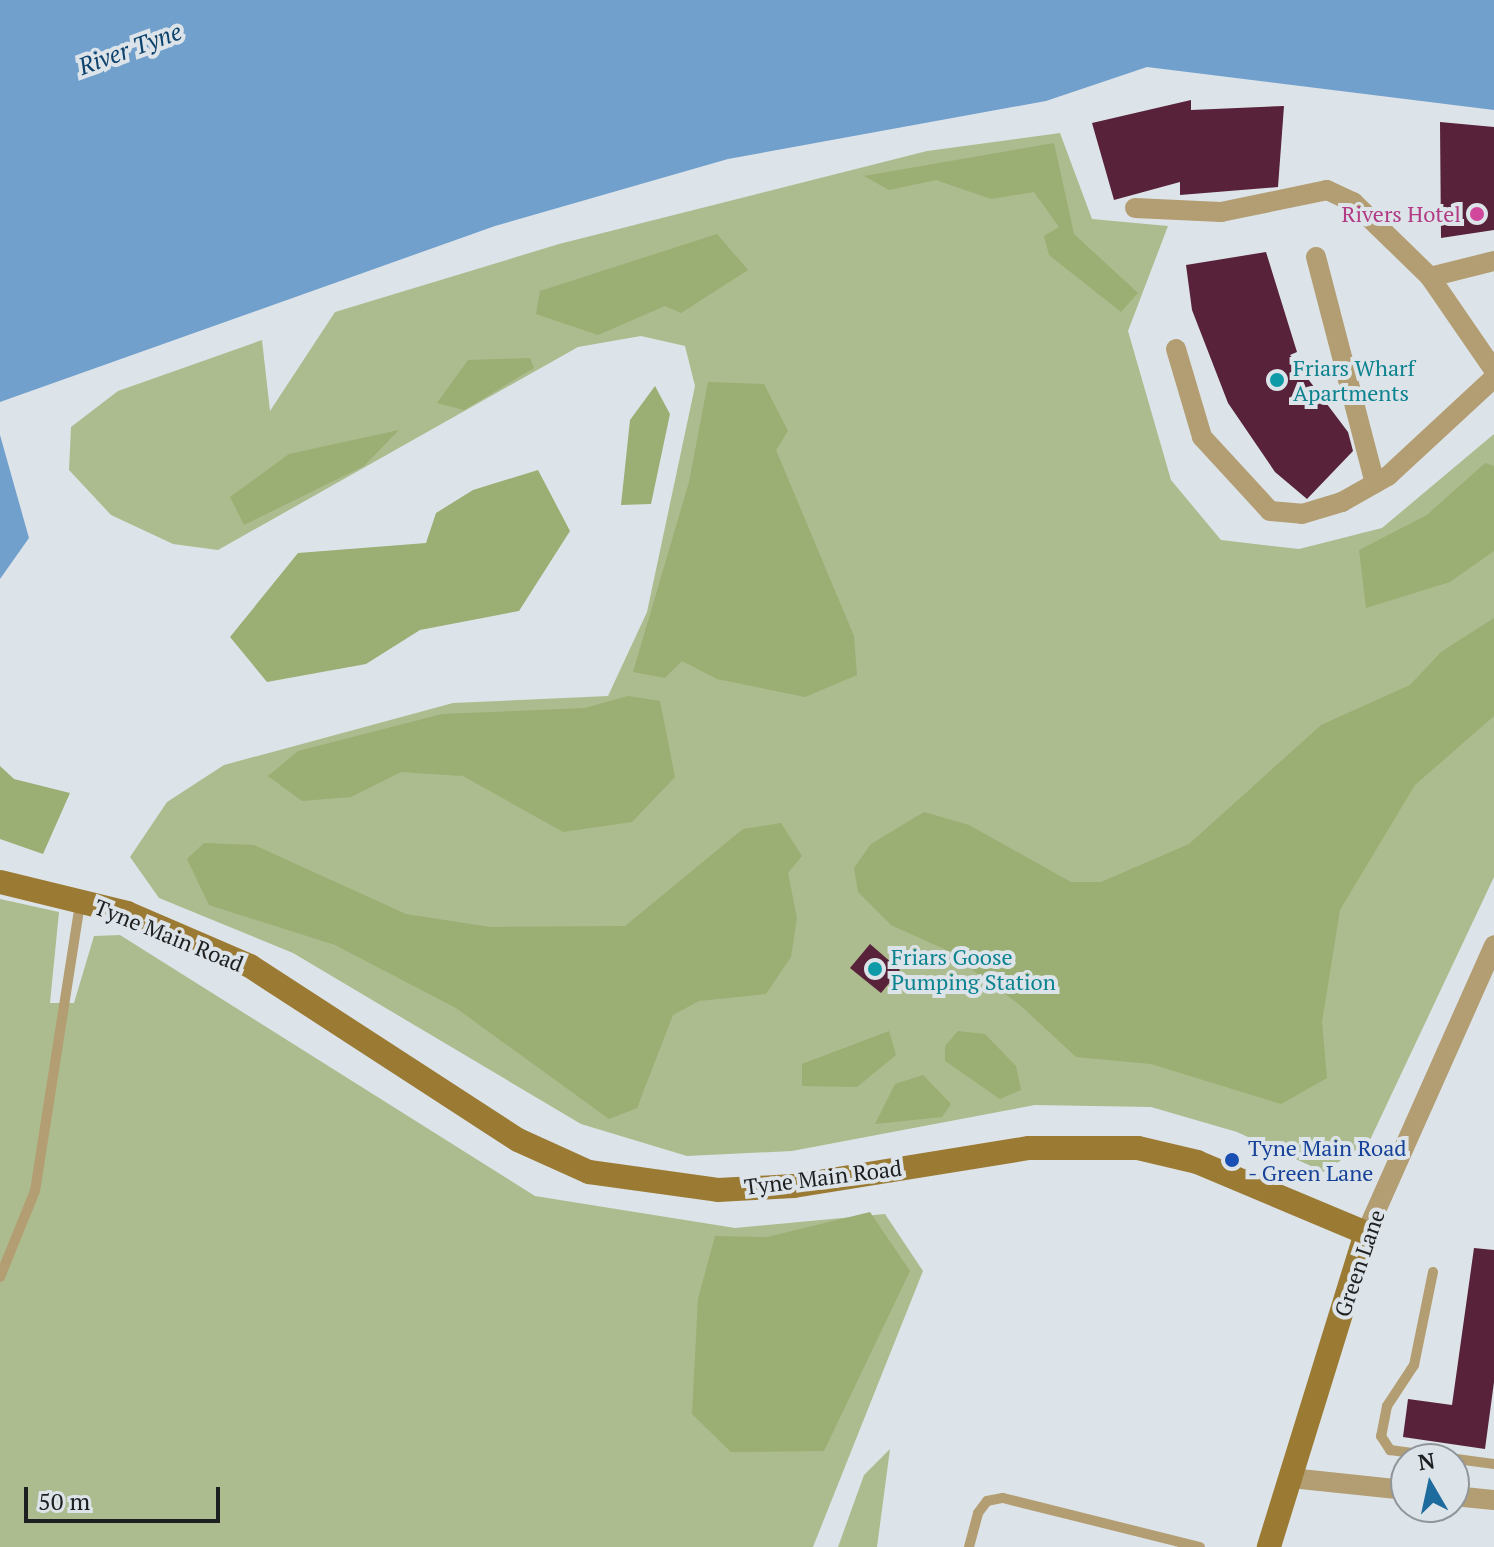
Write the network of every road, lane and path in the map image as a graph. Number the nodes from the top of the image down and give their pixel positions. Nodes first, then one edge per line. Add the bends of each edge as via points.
1 (1135, 208) dead end
2 (1316, 257) dead end
3 (1494, 261) edge
4 (1430, 277) junction
5 (1176, 349) dead end
6 (1494, 370) edge
7 (1494, 378) edge
8 (1375, 483) junction
9 (0, 882) edge
10 (80, 900) junction
11 (1494, 946) edge
12 (1366, 1233) junction
13 (1433, 1272) dead end
14 (0, 1277) edge
15 (1494, 1464) edge
16 (1291, 1478) junction
17 (1390, 1488) edge
18 (1470, 1498) edge
19 (1494, 1500) edge
20 (969, 1547) edge
21 (1200, 1547) edge
22 (1269, 1547) edge

1 - 4 street via 1221,212 1327,190 1353,202
2 - 8 street
3 - 4 street
4 - 6 street
5 - 8 street via 1202,437 1270,511 1302,514
7 - 8 street
9 - 10 street, Tyne Main Road
10 - 12 street, Tyne Main Road via 250,966 518,1140 589,1172 718,1190 794,1186 1029,1148 1123,1147 1197,1162
10 - 14 lane via 35,1191
11 - 12 street, Green Lane
12 - 16 street, Green Lane
13 - 15 lane via 1414,1365 1387,1406 1381,1436 1390,1450
16 - 17 street
16 - 22 street, Green Lane
18 - 19 street
20 - 21 lane via 978,1513 987,1501 1003,1498

